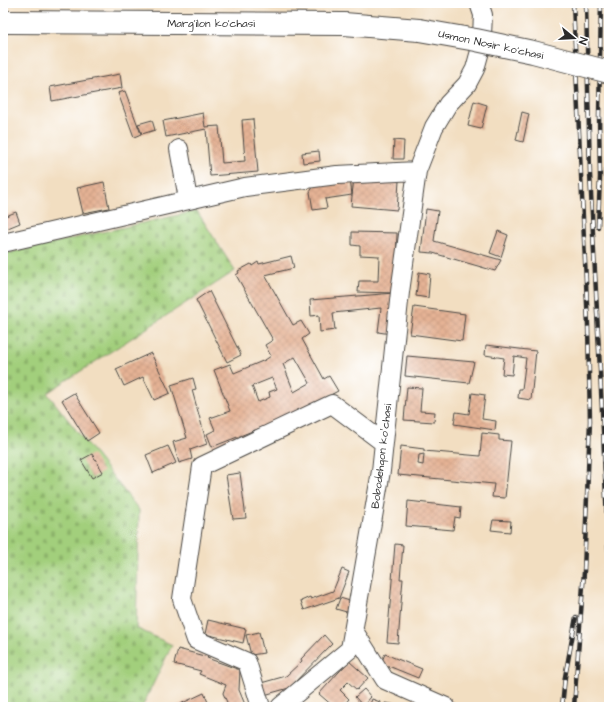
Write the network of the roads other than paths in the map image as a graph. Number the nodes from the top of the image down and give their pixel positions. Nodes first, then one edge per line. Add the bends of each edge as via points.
1 (480, 3) edge
2 (3, 22) edge
3 (419, 30) joint
4 (609, 72) edge
5 (179, 149) dead end
6 (417, 171) junction
7 (188, 199) junction
8 (3, 243) edge
9 (384, 444) junction
10 (354, 631) junction
11 (261, 707) edge
12 (280, 707) edge
13 (446, 707) edge

1 - 6 street, Bobodehqon koʼchasi via 483,15 482,34 475,68 467,84 448,104 434,127
2 - 3 main road, Marg'ilon ko'chasi via 330,24
3 - 4 main road, Usmon Nosir ko‘chasi, bridge via 534,52
5 - 7 street
6 - 7 street via 337,175 245,187
6 - 9 street, Bobodehqon koʼchasi via 400,292
7 - 8 street
9 - 10 street, Bobodehqon koʼchasi
9 - 11 street via 332,404 202,466 182,599 196,640 247,662
10 - 12 street, Bobodehqon koʼchasi via 350,649
10 - 13 street via 385,680

